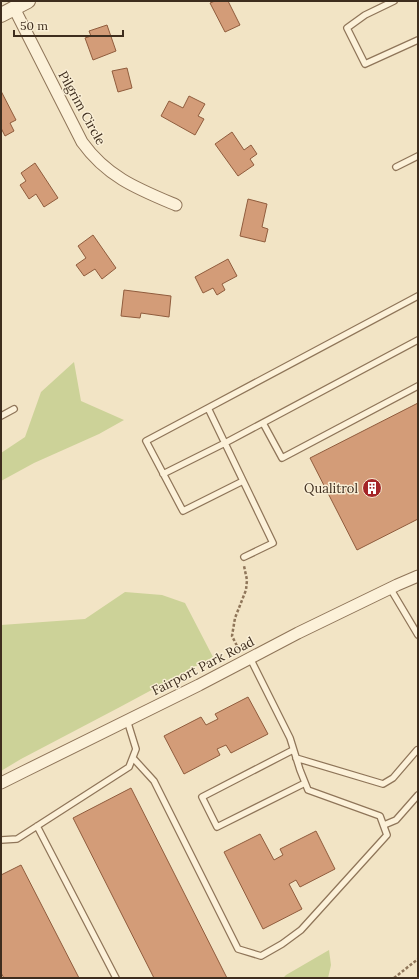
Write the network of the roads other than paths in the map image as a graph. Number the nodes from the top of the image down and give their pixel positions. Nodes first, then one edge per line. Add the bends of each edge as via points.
1 (28, 1) edge
2 (394, 1) edge
3 (14, 8) junction
4 (1, 15) edge
5 (418, 40) edge
6 (418, 156) edge
7 (396, 167) dead end
8 (176, 205) dead end
9 (418, 296) edge
10 (418, 340) edge
11 (418, 386) edge
12 (208, 408) junction
13 (14, 409) dead end
14 (1, 416) edge
15 (263, 423) junction
16 (225, 443) junction
17 (163, 474) junction
18 (243, 481) junction
19 (244, 557) road end
20 (418, 576) edge
21 (390, 588) junction
22 (418, 635) edge
23 (248, 659) junction
24 (127, 720) junction
25 (294, 750) junction
26 (418, 752) edge
27 (133, 758) junction
28 (296, 758) junction
29 (305, 783) junction
30 (1, 784) edge
31 (418, 795) edge
32 (384, 825) junction
33 (37, 826) junction
34 (1, 840) edge
35 (116, 978) edge

1 - 3 street
2 - 5 lane via 365,15 347,28 365,64
3 - 4 street
3 - 8 street, Pilgrim Circle via 78,135 90,153 114,174
6 - 7 lane
9 - 12 lane
10 - 15 lane
11 - 15 lane via 282,458
12 - 16 lane
12 - 17 lane via 146,441
13 - 14 lane
15 - 16 lane
16 - 17 lane
16 - 18 lane
17 - 18 lane via 183,511
18 - 19 lane via 273,543
20 - 21 street, Fairport Park Road
21 - 22 lane
21 - 23 street, Fairport Park Road
23 - 24 street, Fairport Park Road
23 - 25 lane
24 - 27 lane via 136,749
24 - 30 street, Fairport Park Road
25 - 28 lane
25 - 29 lane via 202,797 217,827
26 - 28 lane via 417,750 393,778 383,784
27 - 32 lane via 154,781 238,949 261,956 301,930 387,835
27 - 33 lane via 129,766
28 - 29 lane
29 - 32 lane via 308,790 380,816
31 - 32 lane via 396,820
33 - 34 lane via 17,839
33 - 35 lane

